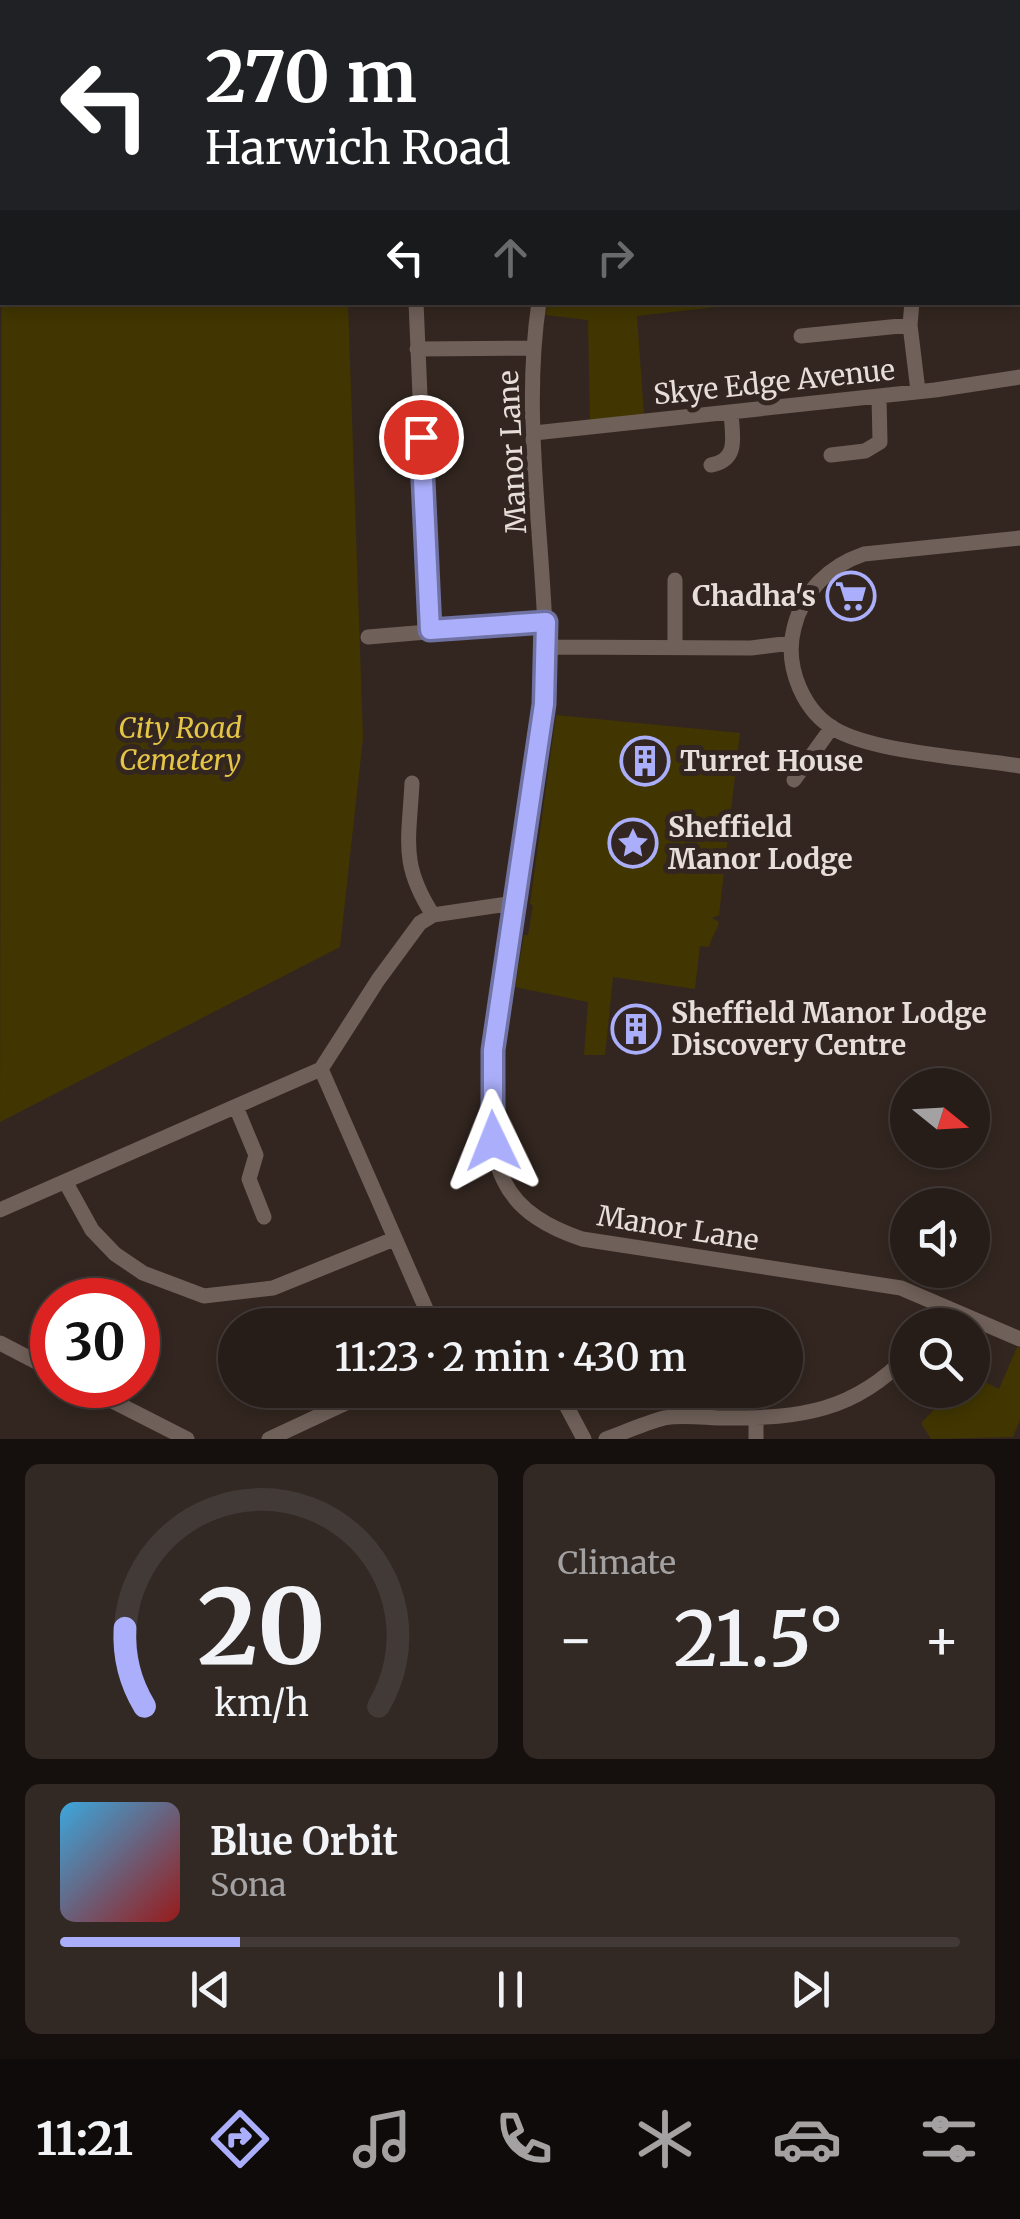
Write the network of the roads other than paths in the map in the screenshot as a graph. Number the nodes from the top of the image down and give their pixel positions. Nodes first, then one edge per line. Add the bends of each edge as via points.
1 (416, 305) edge
2 (539, 305) edge
3 (912, 305) edge
4 (910, 325) junction
5 (801, 336) dead end
6 (532, 348) junction
7 (417, 349) junction
8 (1020, 376) edge
9 (918, 392) junction
10 (879, 396) junction
11 (731, 412) junction
12 (534, 433) junction
13 (831, 455) dead end
14 (712, 465) dead end
15 (1020, 538) edge
16 (675, 580) dead end
17 (546, 622) junction
18 (430, 630) junction
19 (368, 637) dead end
20 (791, 643) junction
21 (548, 647) junction
22 (675, 648) junction
23 (832, 728) junction
24 (1020, 766) edge
25 (794, 780) dead end
26 (412, 784) dead end
27 (514, 902) junction
28 (432, 916) junction
29 (321, 1068) junction
30 (236, 1107) junction
31 (66, 1183) junction
32 (0, 1210) edge
33 (264, 1217) dead end
34 (394, 1239) junction
35 (938, 1304) junction
36 (424, 1308) edge
37 (936, 1308) edge
38 (1020, 1339) edge
39 (0, 1343) edge
40 (30, 1359) edge
41 (890, 1371) edge
42 (126, 1408) edge
43 (335, 1408) edge
44 (568, 1408) edge
45 (756, 1418) junction
46 (187, 1439) edge
47 (269, 1439) edge
48 (584, 1439) edge
49 (606, 1439) edge
50 (756, 1439) edge

1 - 7 street
2 - 6 street, Manor Lane
3 - 4 street
4 - 5 street
4 - 9 street
6 - 7 street
6 - 12 street, Manor Lane
7 - 18 street
8 - 9 street, Skye Edge Avenue
9 - 10 street, Skye Edge Avenue
10 - 11 street, Skye Edge Avenue
10 - 13 street via 880,442 866,452
11 - 12 street, Skye Edge Avenue
11 - 14 street via 730,458
12 - 17 street, Manor Lane
15 - 20 street via 845,561 806,598
16 - 22 street
17 - 18 street
17 - 21 street, Manor Lane
18 - 19 street
20 - 22 street
20 - 23 street via 796,680
21 - 22 street
21 - 27 street, Manor Lane
23 - 24 street via 871,742
23 - 25 street
26 - 28 street via 408,864
27 - 28 street
27 - 35 street, Manor Lane via 493,1050 491,1124 504,1181 527,1211 594,1242 901,1288
28 - 29 street via 403,944
29 - 30 street
29 - 34 street
30 - 31 street
30 - 33 street via 256,1155 248,1179
31 - 32 street
31 - 34 street via 92,1230 115,1254 143,1273 204,1296 274,1288
34 - 36 street
35 - 37 street
35 - 38 street, Manor Lane
39 - 40 street
41 - 45 street via 835,1407
42 - 46 street
43 - 47 street
44 - 48 street
45 - 49 street via 667,1418
45 - 50 street

